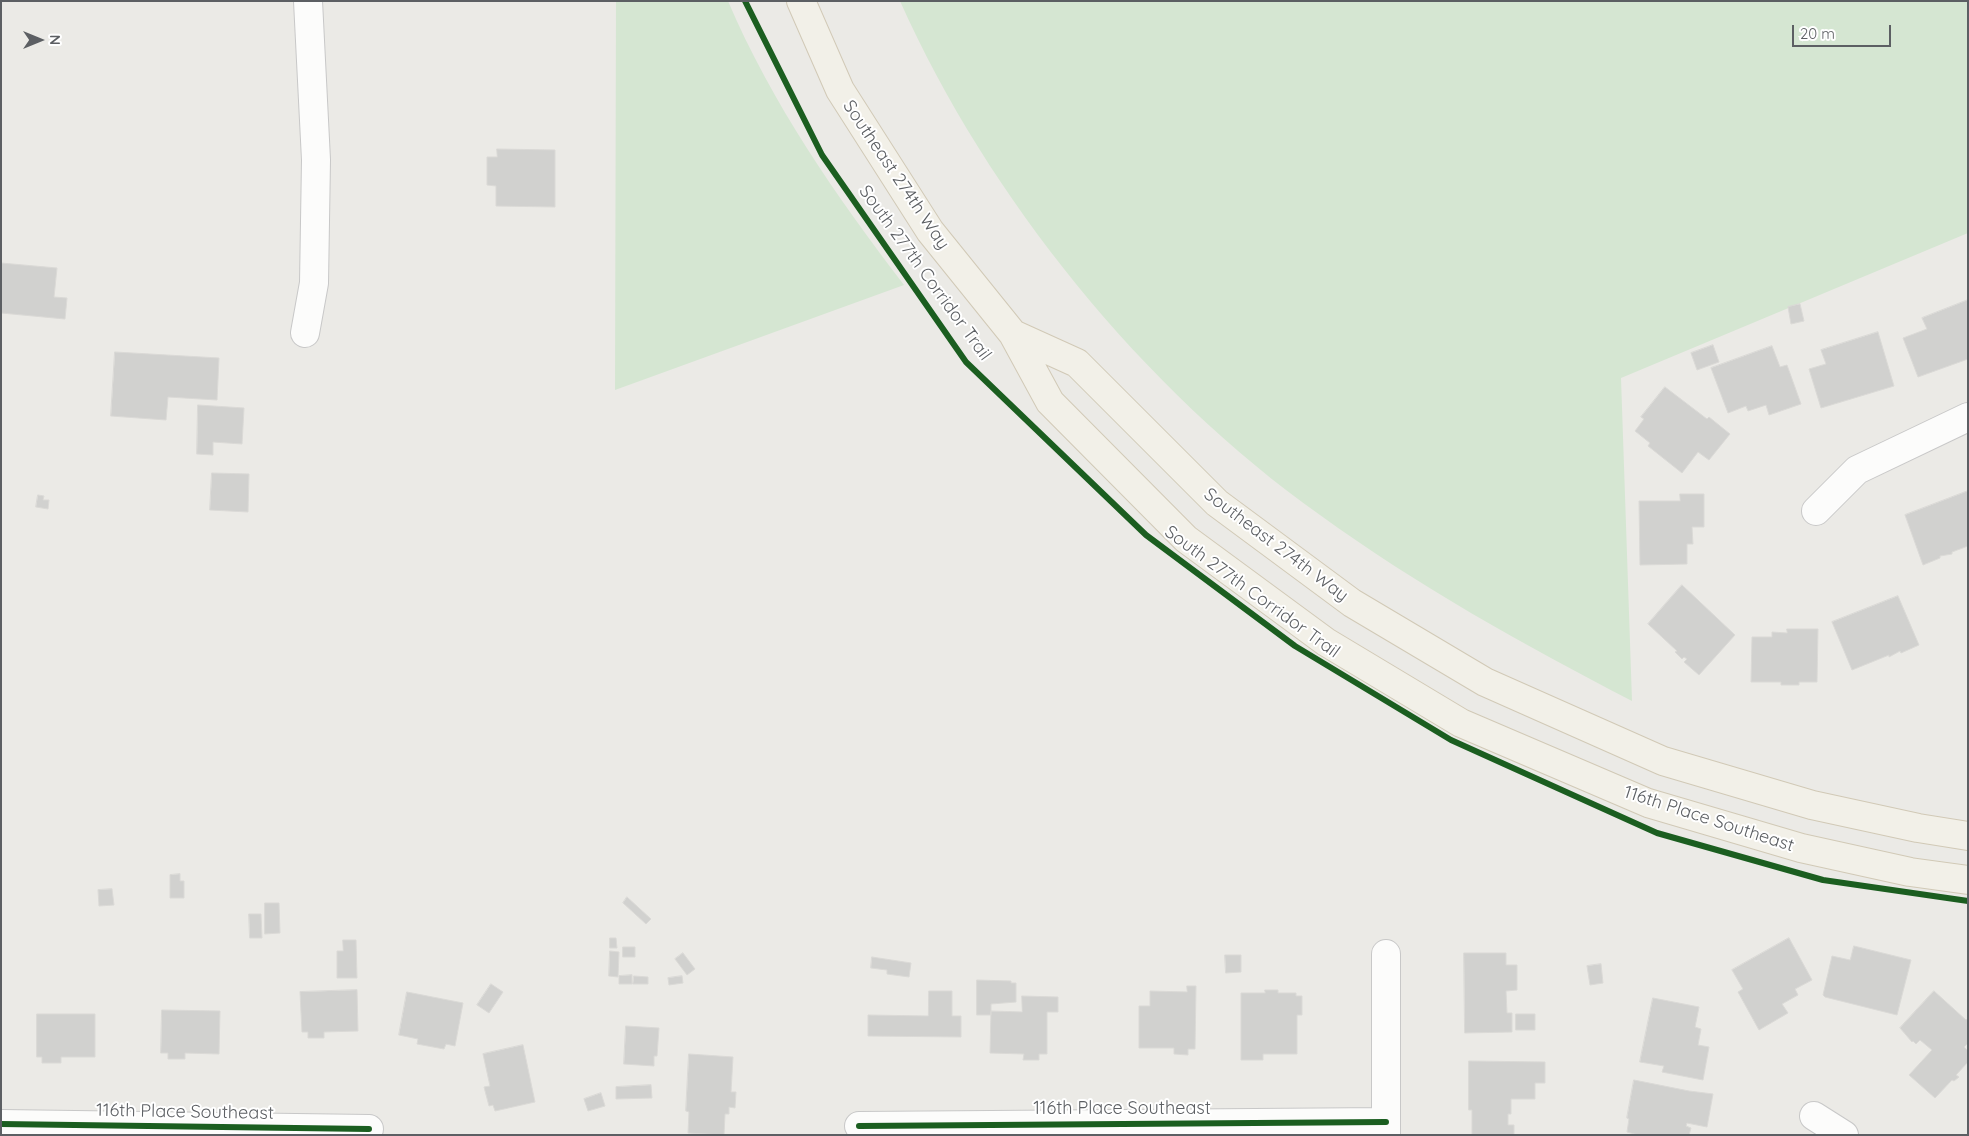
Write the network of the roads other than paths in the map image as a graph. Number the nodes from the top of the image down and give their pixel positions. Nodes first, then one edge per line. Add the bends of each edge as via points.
1 (308, 1) edge
2 (801, 1) edge
3 (305, 333) dead end
4 (1014, 334) junction
5 (1968, 417) edge
6 (1816, 511) dead end
7 (1461, 723) joint
8 (1968, 836) edge
9 (1968, 880) edge
10 (1386, 954) dead end
11 (1814, 1116) dead end
12 (1, 1124) edge
13 (858, 1126) dead end
14 (1386, 1128) edge
15 (369, 1129) dead end
16 (1844, 1135) edge

1 - 3 street via 316,160 314,283
2 - 4 main road, Southeast 274th Way via 840,90 930,231
4 - 7 main road, Southeast 274th Way via 1050,402 1186,539 1326,642
4 - 8 main road, Southeast 274th Way via 1077,363 1217,503 1272,544 1352,603 1485,682 1663,761 1812,805
5 - 6 street via 1857,470
7 - 9 main road, 116th Place Southeast via 1648,803 1801,848 1910,872
10 - 14 street
11 - 16 street
12 - 15 street, 116th Place Southeast
13 - 14 street, 116th Place Southeast

